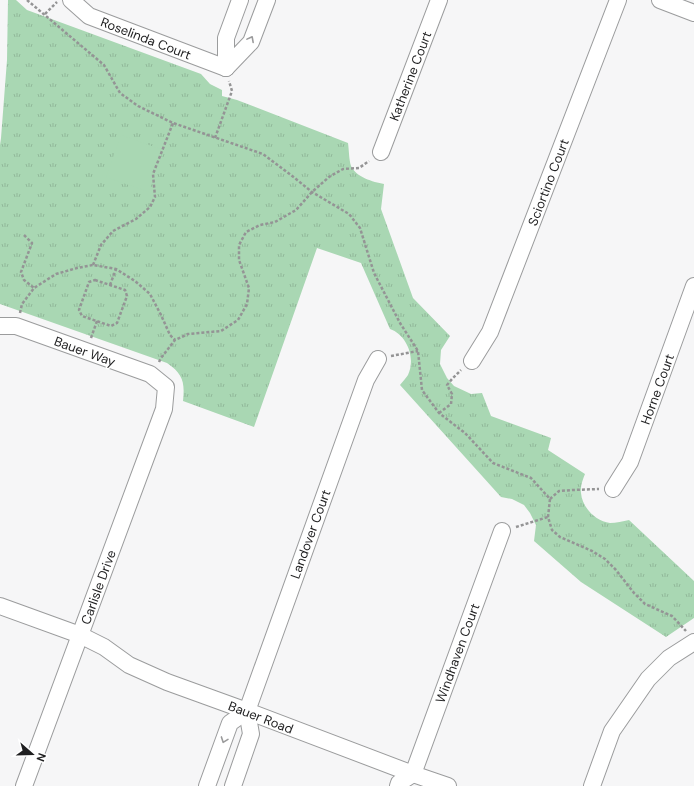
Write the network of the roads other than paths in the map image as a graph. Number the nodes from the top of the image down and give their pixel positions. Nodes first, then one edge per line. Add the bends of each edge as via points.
1 (71, 0) edge
2 (240, 0) edge
3 (267, 0) edge
4 (439, 0) edge
5 (618, 0) edge
6 (660, 0) edge
7 (694, 13) edge
8 (226, 68) junction
9 (381, 152) road end
10 (694, 286) edge
11 (0, 326) edge
12 (378, 359) road end
13 (472, 361) road end
14 (166, 387) joint
15 (612, 489) road end
16 (502, 531) road end
17 (0, 606) edge
18 (80, 635) junction
19 (691, 638) edge
20 (247, 711) junction
21 (416, 780) edge
22 (24, 786) edge
23 (208, 786) edge
24 (232, 786) edge
25 (398, 786) edge
26 (448, 786) edge
27 (592, 786) edge

1 - 8 street, Roselinda Court via 89,16
2 - 8 street via 226,38
8 -> 3 street via 251,42
4 - 9 street, Katherine Court
5 - 13 street, Sciortino Court via 490,332
6 - 7 street
10 - 15 street, Horne Court via 630,462
11 - 14 street, Bauer Way via 16,326 150,374
12 - 20 street, Landover Court via 366,380
14 - 18 street, Carlisle Drive via 164,409
16 - 21 street, Windhaven Court
17 - 18 street
18 - 20 street, Bauer Road via 104,647 129,665 167,682
18 - 22 street, Carlisle Drive
19 - 27 street via 648,679 612,731
20 - 21 street, Bauer Road
20 -> 23 street via 230,723
20 - 24 street via 251,734
21 - 25 street via 399,783
21 - 26 street, Bauer Road

